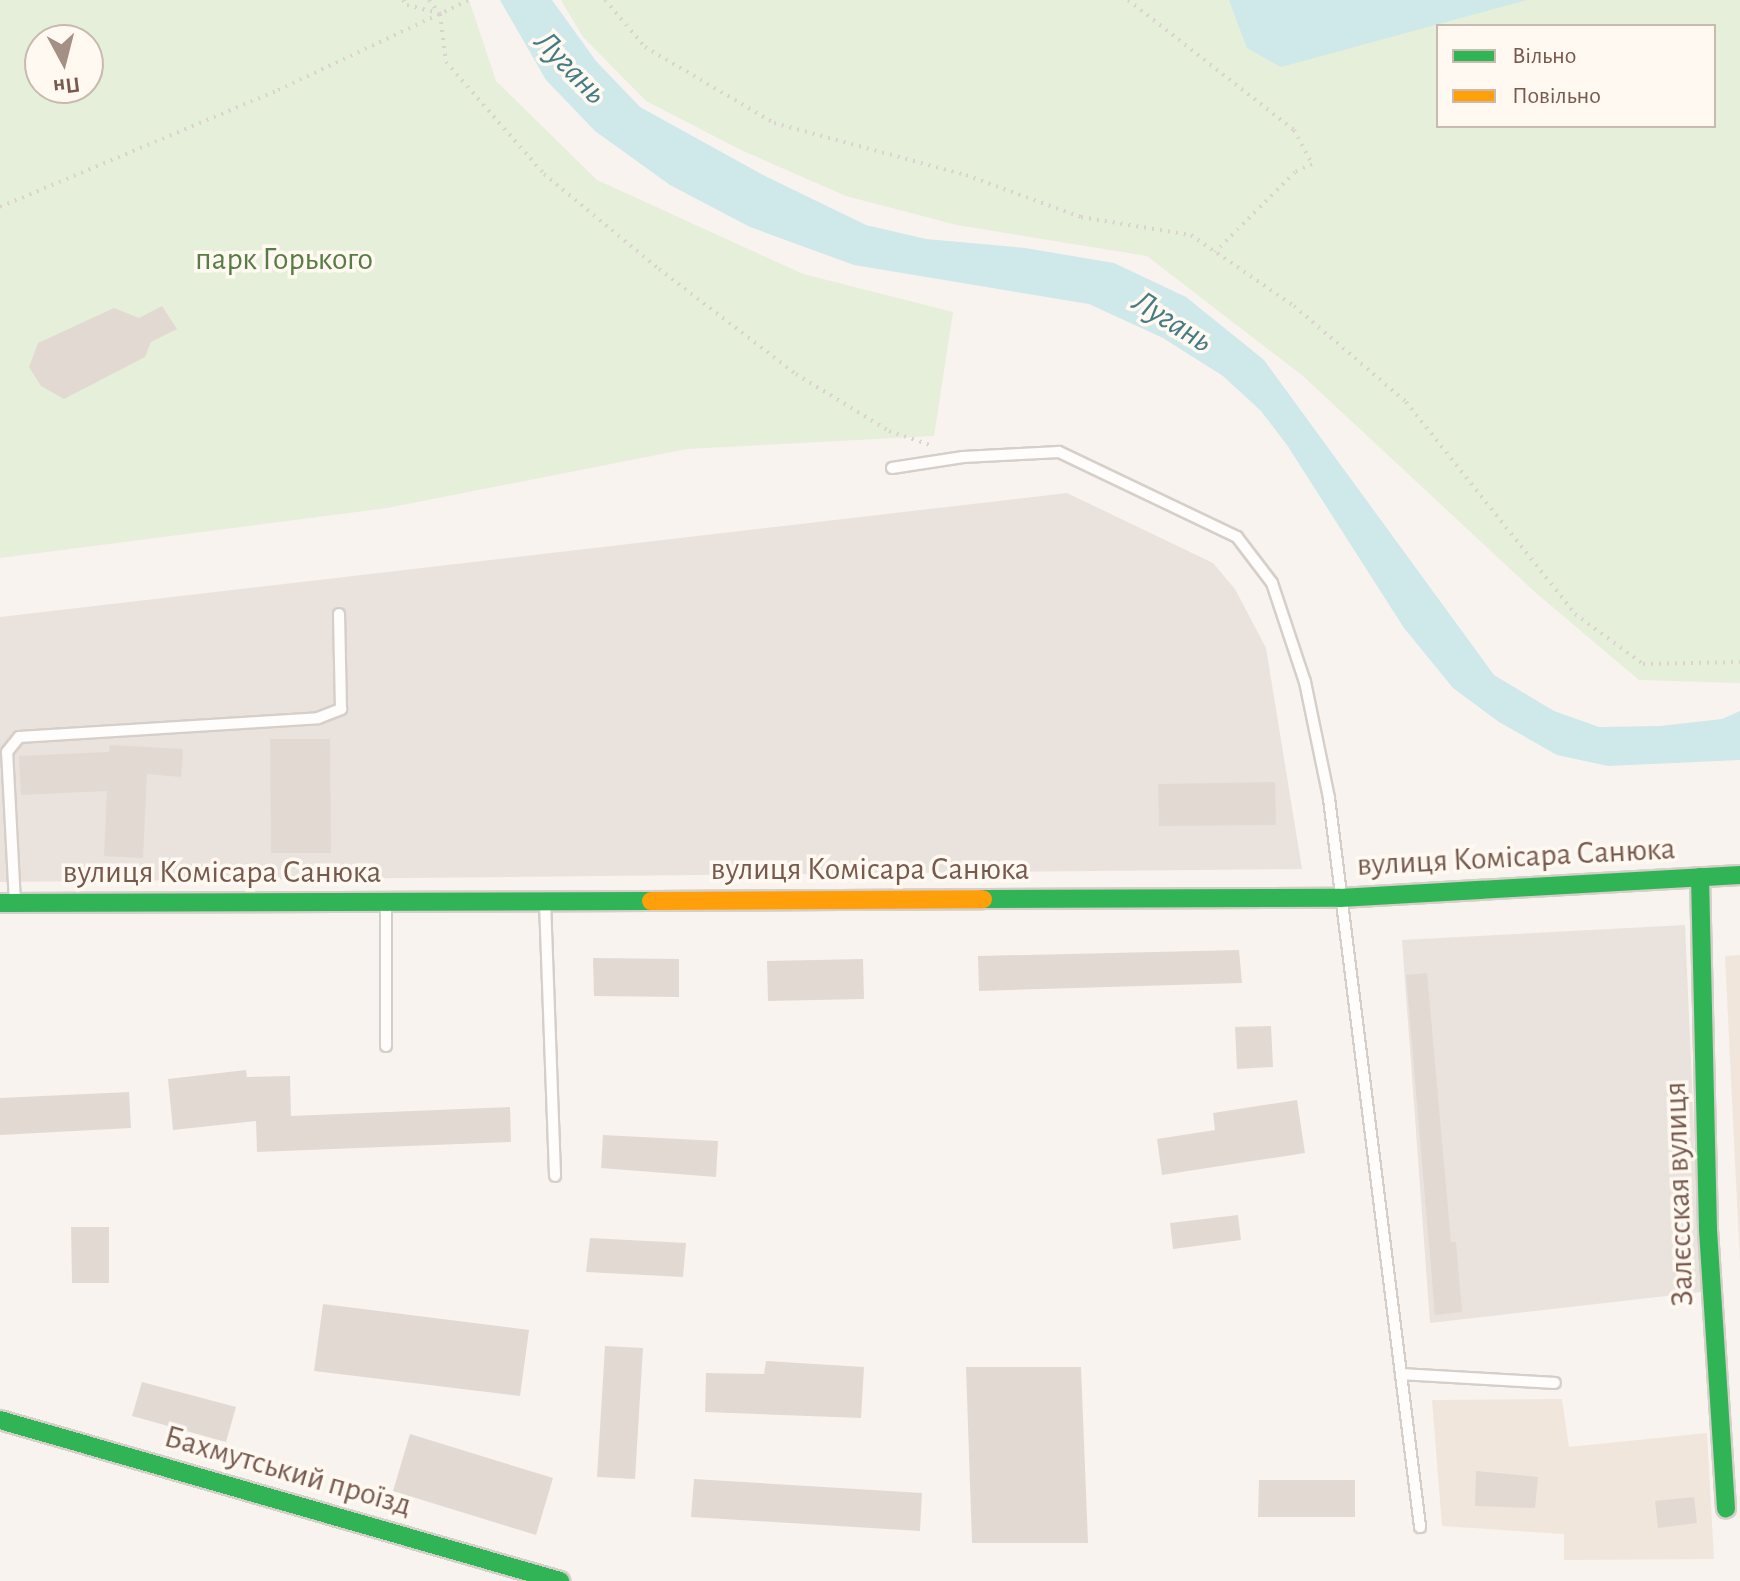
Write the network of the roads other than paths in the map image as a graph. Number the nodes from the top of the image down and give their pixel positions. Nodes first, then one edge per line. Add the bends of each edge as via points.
1 (892, 468) dead end
2 (339, 614) dead end
3 (1740, 875) edge
4 (1700, 877) junction
5 (1340, 898) junction
6 (545, 900) junction
7 (386, 901) junction
8 (8, 903) edge
9 (386, 1046) dead end
10 (555, 1176) dead end
11 (1401, 1374) junction
12 (1555, 1383) dead end
13 (0, 1420) edge
14 (1726, 1508) dead end
15 (1420, 1527) dead end
16 (560, 1581) edge

1 - 5 lane via 963,457 1059,452 1237,537 1272,583 1305,682 1329,798
2 - 8 lane via 341,709 318,718 19,737 7,752
3 - 4 street, вулиця Комісара Санюка
4 - 5 street, вулиця Комісара Санюка
4 - 14 street, Залєсская вулиця via 1708,1230
5 - 6 street, вулиця Комісара Санюка
5 - 11 lane
6 - 7 street, вулиця Комісара Санюка
6 - 10 lane
7 - 8 street, вулиця Комісара Санюка
7 - 9 lane
11 - 12 lane
11 - 15 lane
13 - 16 street, Бахмутський проїзд

